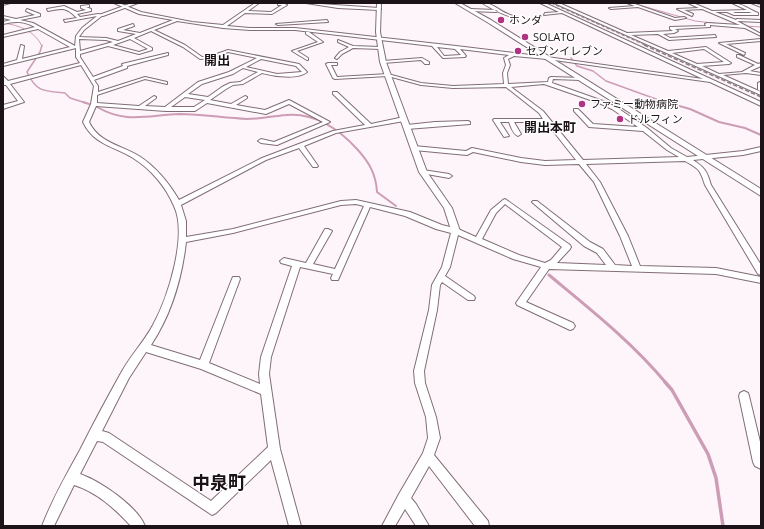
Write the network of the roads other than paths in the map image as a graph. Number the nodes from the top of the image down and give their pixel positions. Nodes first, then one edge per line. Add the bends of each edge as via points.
1 (8, 3) edge
2 (116, 3) edge
3 (136, 3) edge
4 (257, 3) edge
5 (281, 3) edge
6 (308, 3) edge
7 (457, 3) edge
8 (484, 3) edge
9 (542, 3) edge
10 (547, 3) edge
11 (556, 3) edge
12 (629, 3) edge
13 (690, 3) edge
14 (734, 3) edge
15 (753, 3) edge
16 (3, 4) edge
17 (373, 4) edge
18 (380, 5) edge
19 (88, 6) dead end
20 (760, 6) dead end
21 (126, 7) junction
22 (641, 7) junction
23 (611, 8) dead end
24 (27, 10) dead end
25 (48, 10) dead end
26 (470, 10) junction
27 (707, 10) junction
28 (501, 11) junction
29 (728, 11) junction
30 (246, 12) junction
31 (577, 12) junction
32 (77, 13) junction
33 (562, 13) junction
34 (569, 13) junction
35 (545, 14) dead end
36 (101, 15) junction
37 (692, 15) dead end
38 (761, 16) edge
39 (3, 17) edge
40 (516, 17) dead end
41 (670, 17) junction
42 (79, 18) junction
43 (658, 18) dead end
44 (684, 18) dead end
45 (15, 20) junction
46 (178, 20) junction
47 (737, 20) dead end
48 (65, 21) dead end
49 (761, 21) edge
50 (308, 22) junction
51 (327, 22) dead end
52 (688, 22) dead end
53 (696, 22) dead end
54 (3, 23) edge
55 (673, 23) dead end
56 (133, 24) dead end
57 (710, 24) junction
58 (223, 26) junction
59 (744, 26) junction
60 (37, 28) junction
61 (250, 29) junction
62 (151, 30) junction
63 (307, 31) junction
64 (313, 32) junction
65 (641, 33) junction
66 (660, 33) junction
67 (140, 34) junction
68 (625, 34) junction
69 (617, 35) junction
70 (761, 35) edge
71 (3, 36) edge
72 (612, 36) junction
73 (715, 36) dead end
74 (77, 38) junction
75 (131, 38) junction
76 (379, 39) junction
77 (761, 40) edge
78 (339, 41) dead end
79 (117, 42) junction
80 (660, 44) dead end
81 (108, 45) junction
82 (433, 45) junction
83 (22, 46) dead end
84 (75, 47) junction
85 (352, 48) junction
86 (380, 48) junction
87 (456, 48) junction
88 (705, 48) junction
89 (714, 48) dead end
90 (667, 52) junction
91 (78, 53) junction
92 (167, 54) dead end
93 (515, 54) junction
94 (744, 54) dead end
95 (738, 56) dead end
96 (260, 58) junction
97 (337, 58) dead end
98 (547, 58) junction
99 (307, 59) dead end
100 (19, 61) junction
101 (382, 62) junction
102 (427, 63) dead end
103 (81, 64) junction
104 (334, 64) dead end
105 (3, 65) edge
106 (697, 65) junction
107 (759, 66) edge
108 (242, 67) junction
109 (261, 72) junction
110 (747, 72) junction
111 (718, 74) junction
112 (761, 74) edge
113 (388, 75) junction
114 (3, 77) edge
115 (92, 79) junction
116 (581, 79) junction
117 (708, 80) junction
118 (5, 83) edge
119 (165, 83) dead end
120 (760, 83) dead end
121 (550, 84) junction
122 (507, 86) junction
123 (747, 87) junction
124 (738, 89) junction
125 (730, 91) junction
126 (761, 91) edge
127 (335, 93) dead end
128 (96, 94) junction
129 (184, 95) junction
130 (154, 96) dead end
131 (245, 97) dead end
132 (208, 100) junction
133 (761, 100) edge
134 (94, 104) junction
135 (620, 104) junction
136 (761, 104) edge
137 (231, 106) junction
138 (611, 106) junction
139 (3, 107) edge
140 (140, 108) junction
141 (166, 109) junction
142 (576, 110) dead end
143 (404, 119) junction
144 (547, 120) junction
145 (511, 121) junction
146 (468, 123) dead end
147 (321, 124) junction
148 (370, 125) junction
149 (407, 126) junction
150 (657, 128) junction
151 (646, 130) junction
152 (335, 132) junction
153 (518, 134) dead end
154 (506, 136) dead end
155 (261, 141) dead end
156 (301, 146) junction
157 (414, 148) junction
158 (761, 149) edge
159 (704, 157) junction
160 (686, 159) junction
161 (581, 161) junction
162 (315, 166) dead end
163 (423, 172) junction
164 (449, 176) dead end
165 (761, 193) edge
166 (535, 202) dead end
167 (177, 204) junction
168 (368, 205) junction
169 (455, 231) junction
170 (316, 234) dead end
171 (183, 240) junction
172 (478, 240) junction
173 (284, 261) dead end
174 (297, 264) junction
175 (308, 266) junction
176 (546, 266) junction
177 (613, 268) junction
178 (637, 269) junction
179 (761, 272) edge
180 (441, 277) junction
181 (236, 279) dead end
182 (761, 280) edge
183 (471, 298) dead end
184 (570, 326) dead end
185 (144, 346) junction
186 (203, 365) junction
187 (266, 391) junction
188 (744, 396) dead end
189 (94, 435) junction
190 (274, 449) junction
191 (428, 456) junction
192 (761, 463) edge
193 (72, 478) junction
194 (403, 498) junction
195 (48, 526) edge
196 (139, 526) edge
197 (295, 526) edge
198 (388, 526) edge
199 (423, 526) edge
200 (483, 526) edge

1 - 16 street
2 - 21 street
3 - 21 street
4 - 30 street
5 - 30 street via 279,4 285,5 272,13
6 - 18 street via 338,7
7 - 26 main road
8 - 28 street
9 - 33 street
10 - 34 street
11 - 31 street
12 - 22 street
13 - 27 street
14 - 38 street
15 - 20 street
17 - 18 street
18 - 76 street
19 - 32 street via 82,7 90,10
21 - 36 street
21 - 46 street via 144,14
22 - 23 street
22 - 41 street
24 - 45 street via 39,15
25 - 32 street via 64,7
26 - 28 street
26 - 98 main road
27 - 29 street
27 - 37 street via 679,9
27 - 59 street
28 - 40 street via 506,16
29 - 29 street via 750,11 757,14 734,14
30 - 58 street
31 - 34 street
31 - 68 street
32 - 42 street via 74,14
33 - 34 street
33 - 35 street
33 - 72 street
34 - 69 street
36 - 42 street
36 - 74 street via 83,29
39 - 45 street
41 - 43 street
41 - 44 street
42 - 48 street
45 - 54 street
45 - 60 street via 32,24
46 - 58 street
46 - 62 street
47 - 49 street
50 - 51 street
50 - 61 street via 256,25
50 - 63 street
52 - 55 street
53 - 57 street
56 - 67 street via 119,30
57 - 59 street
57 - 66 street via 705,27 672,27 676,31
58 - 61 street
59 - 70 street
60 - 71 street
60 - 84 street
61 - 63 street
62 - 67 street
62 - 96 street via 202,58 228,51
63 - 64 street
64 - 76 street
64 - 99 street via 306,33 321,42 294,51
65 - 66 street
65 - 68 street
65 - 80 street
66 - 73 street via 669,39
67 - 75 street
68 - 69 street
68 - 90 street
69 - 72 street
69 - 124 street
72 - 117 street
74 - 79 street
74 - 84 street
75 - 79 street
75 - 81 street via 151,49 139,53
76 - 82 street
76 - 86 street
77 - 94 street via 721,43
78 - 85 street
79 - 81 street
81 - 91 street
82 - 87 street
82 - 87 street via 443,57 464,56
83 - 100 street
84 - 91 street
84 - 100 street
85 - 86 street
85 - 97 street
86 - 101 street
87 - 93 street
88 - 89 street
88 - 90 street
88 - 106 street via 729,64
90 - 106 street
91 - 103 street
92 - 115 street via 124,65 125,67 120,70
93 - 98 street
93 - 122 street via 506,60 508,66 504,82
95 - 107 street
96 - 108 street
96 - 109 street via 297,65 305,72
98 - 116 main road
98 - 117 street
100 - 105 street
101 - 102 street via 422,59
101 - 113 street
103 - 115 street
103 - 118 street
104 - 113 street via 328,64 335,78
106 - 111 street
107 - 110 street
108 - 109 street
108 - 129 street via 200,83
109 - 132 street via 247,81 224,88
110 - 111 street
110 - 112 street
111 - 123 street
113 - 122 street via 428,85
113 - 143 street
114 - 118 street
115 - 128 street via 96,86
116 - 121 street via 551,78
116 - 135 main road
117 - 125 street
118 - 139 street via 21,102
119 - 128 street via 145,78
120 - 126 street
121 - 122 street
121 - 138 street
122 - 144 street via 534,105
123 - 124 street
123 - 126 street
124 - 125 street
124 - 133 street
125 - 136 street
127 - 148 street
128 - 134 street
129 - 132 street
129 - 141 street
130 - 140 street
131 - 137 street
132 - 137 street
132 - 141 street via 194,110
134 - 140 street
134 - 167 street via 86,122 90,133 137,158 166,185
135 - 138 street
135 - 150 main road
137 - 147 street via 266,112 289,102 327,122
138 - 151 street
140 - 141 street
142 - 151 street via 591,126
143 - 148 street
143 - 149 street
144 - 145 street
144 - 161 street
145 - 153 street
145 - 154 street via 496,120
146 - 149 street
147 - 152 street
147 - 155 street via 275,144
148 - 152 street
149 - 157 street
150 - 151 street
150 - 159 main road
151 - 160 street
152 - 156 street
156 - 162 street
156 - 167 street via 264,159
157 - 161 street via 468,153 472,150 545,163
157 - 163 street
158 - 159 street
159 - 160 street
159 - 165 main road
160 - 161 street
160 - 179 street via 704,172 708,185
161 - 178 street via 597,182
163 - 164 street
163 - 169 street via 448,208
166 - 177 street via 587,244 600,251
167 - 171 street via 182,216
168 - 169 street via 413,215
168 - 171 street via 356,202 341,203 233,231
168 - 175 street via 337,275
169 - 172 street
169 - 180 street
170 - 175 street via 327,233
171 - 185 street via 168,300 160,321
172 - 176 street via 516,257
172 - 176 street via 493,212 505,201 567,247 554,262
173 - 174 street
174 - 175 street
174 - 187 street via 266,357
176 - 177 street
176 - 184 street via 520,303
177 - 178 street
178 - 182 street via 716,271
180 - 183 street
180 - 191 street via 436,285 419,371 434,438
181 - 186 street
185 - 186 street
185 - 189 street via 134,359
186 - 187 street
187 - 190 street
188 - 192 street
189 - 190 street via 105,437 212,509
189 - 193 street
190 - 197 street
191 - 194 street
191 - 200 street
193 - 195 street
193 - 196 street via 100,491 127,512
194 - 198 street
194 - 199 street

